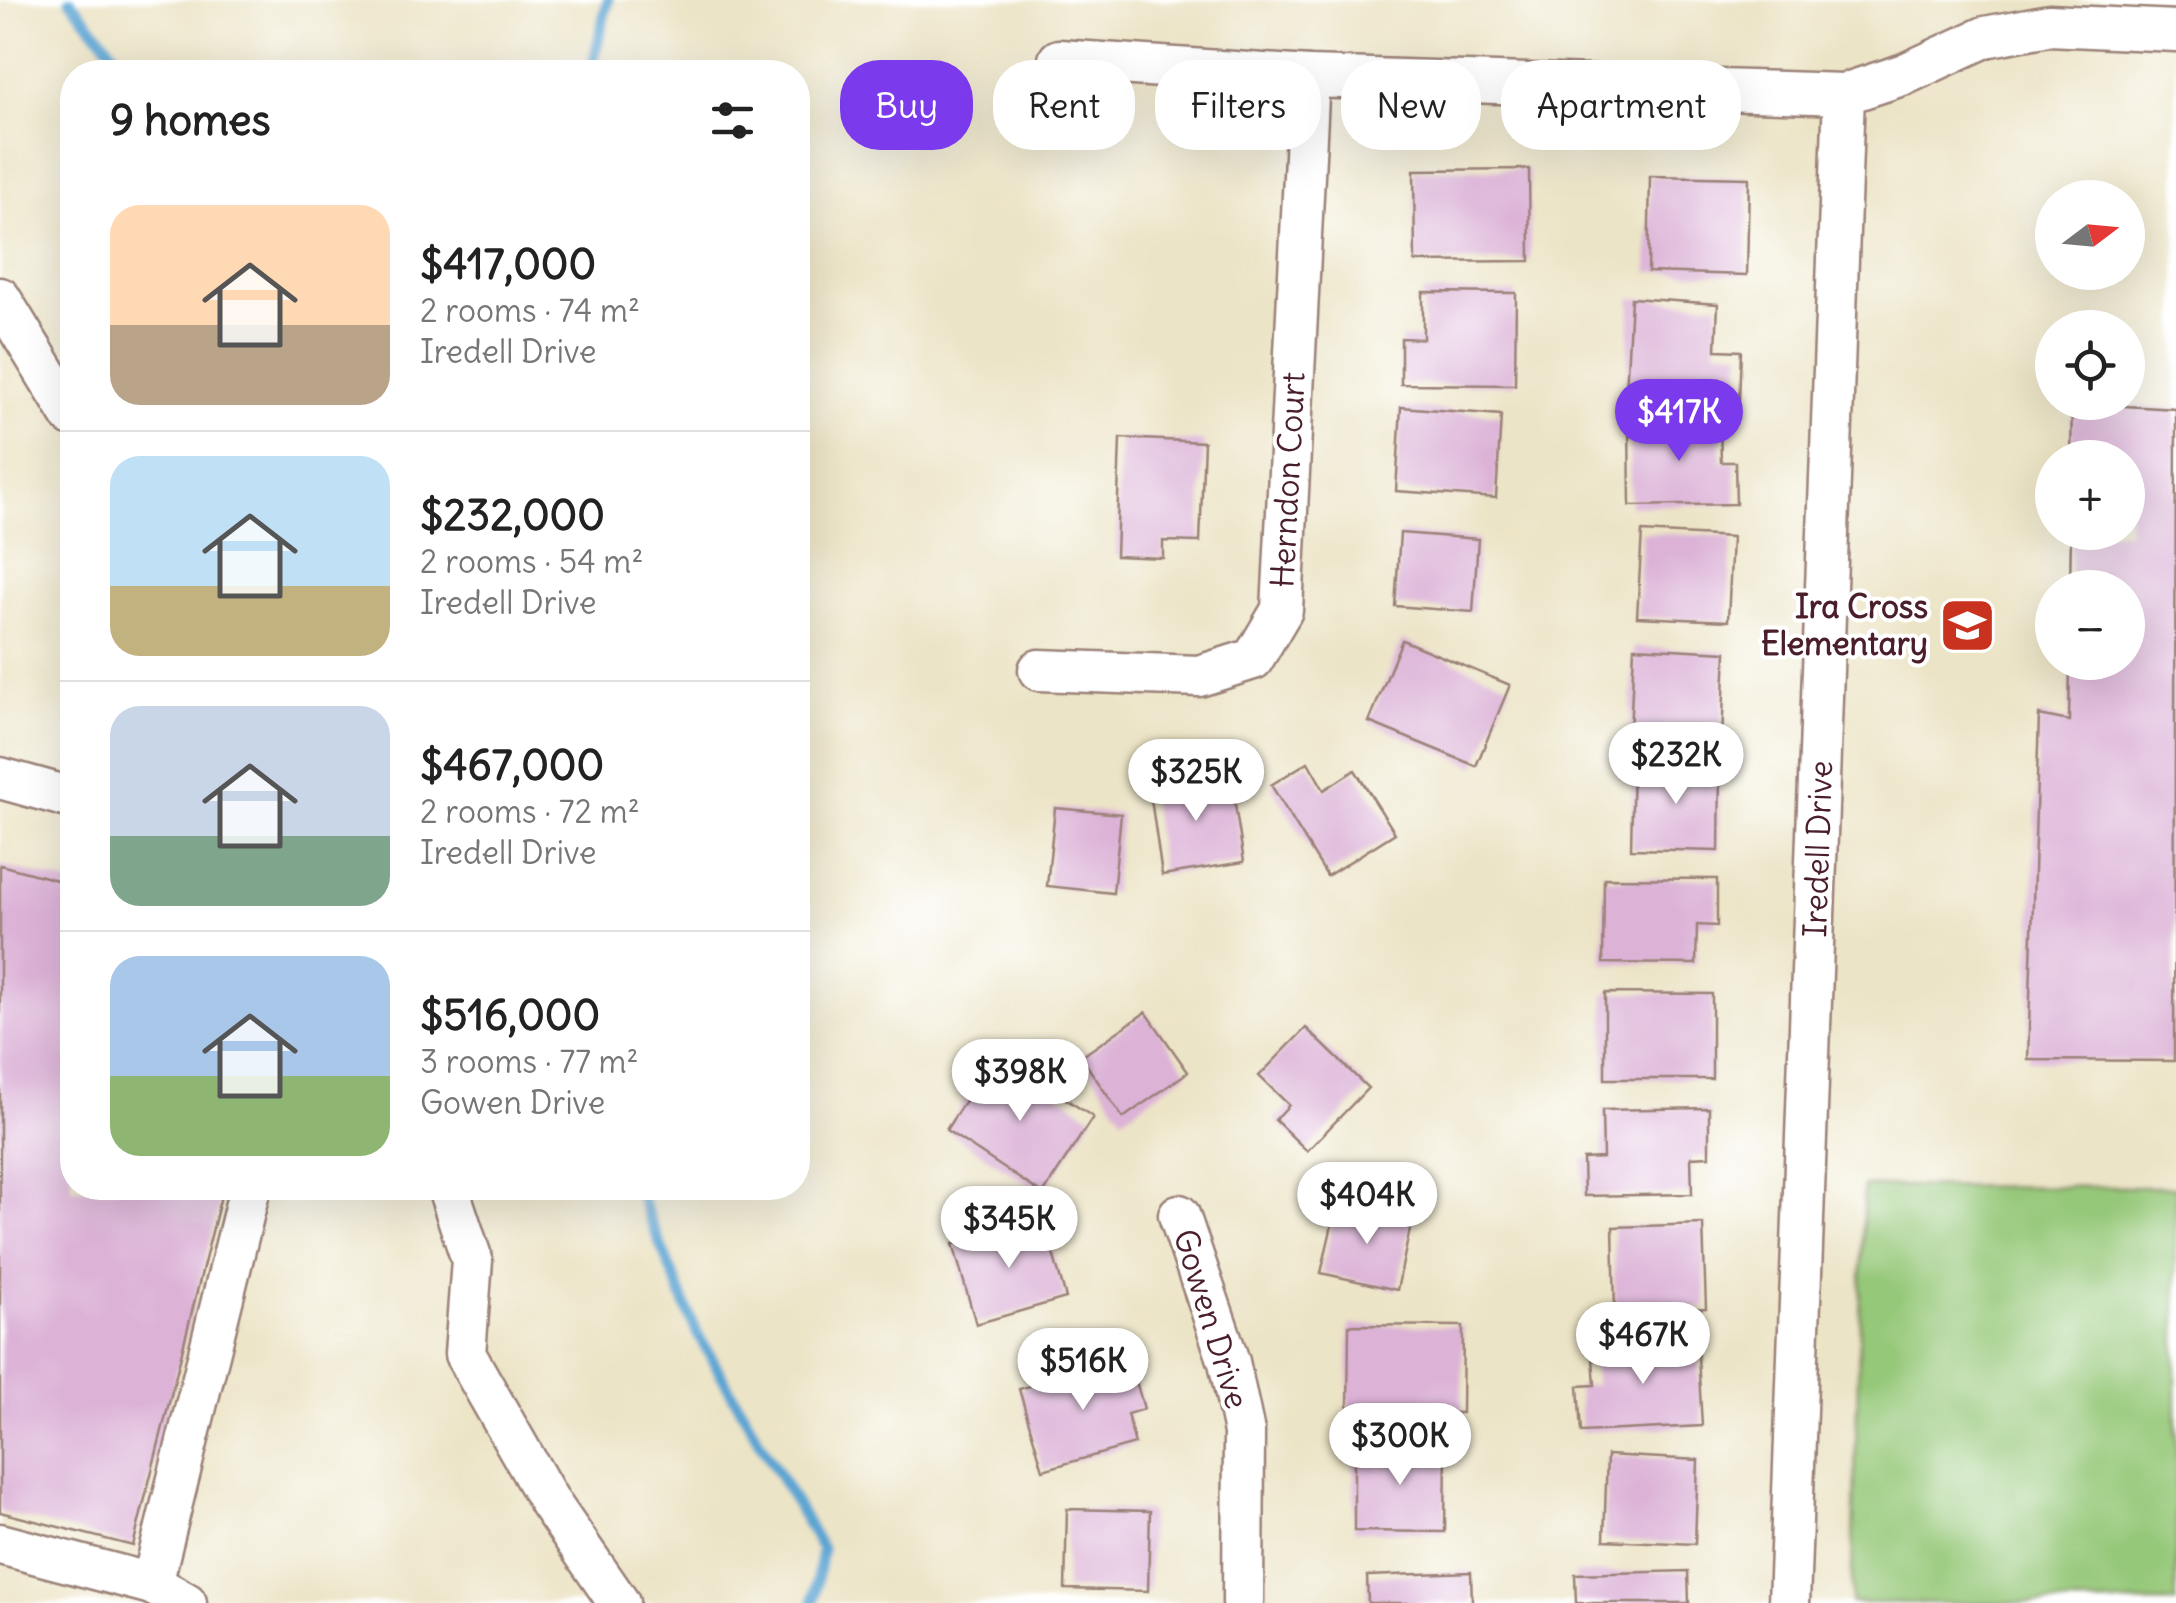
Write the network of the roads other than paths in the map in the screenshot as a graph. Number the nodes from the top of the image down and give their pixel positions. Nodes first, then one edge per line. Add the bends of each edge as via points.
1 (2176, 32) edge
2 (1321, 77) edge
3 (1844, 94) junction
4 (1305, 150) edge
5 (0, 298) edge
6 (60, 396) edge
7 (1039, 670) dead end
8 (0, 778) edge
9 (60, 795) edge
10 (248, 1200) edge
11 (452, 1200) edge
12 (1179, 1215) dead end
13 (0, 1544) edge
14 (169, 1594) edge
15 (619, 1603) edge
16 (1242, 1603) edge
17 (1789, 1603) edge

1 - 3 street via 2049,26 1985,37
2 - 3 street
3 - 17 street, Iredell Drive
4 - 7 street, Herndon Court via 1282,610 1253,659 1199,676
5 - 6 street
8 - 9 street
10 - 14 street
11 - 15 street via 472,1260 464,1354 550,1503
12 - 16 street, Gowen Drive via 1229,1362 1244,1432
13 - 14 street

